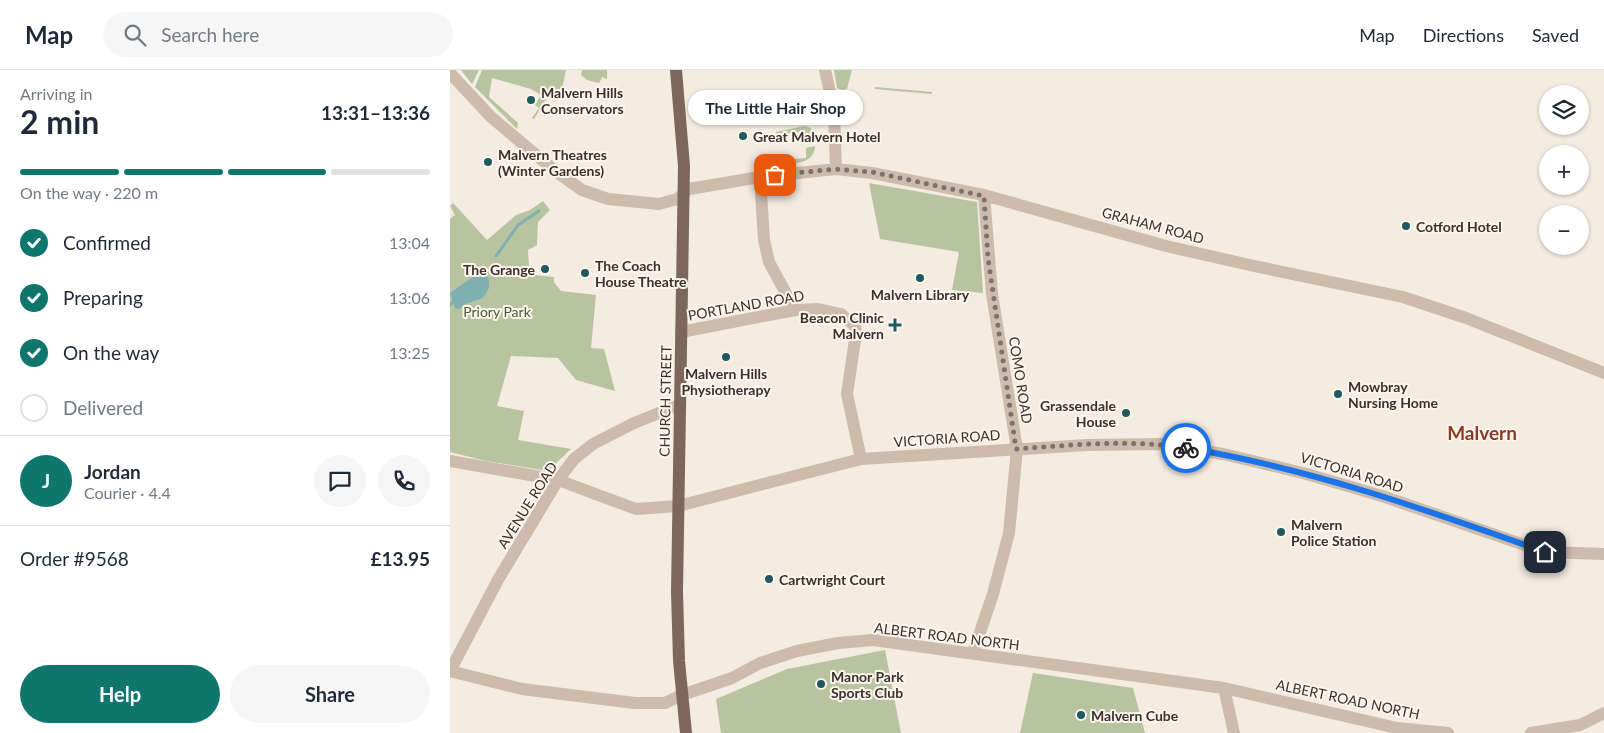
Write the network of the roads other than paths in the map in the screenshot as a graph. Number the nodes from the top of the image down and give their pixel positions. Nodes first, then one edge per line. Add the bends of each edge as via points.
1 (676, 70) edge
2 (825, 70) edge
3 (450, 73) edge
4 (836, 169) junction
5 (760, 177) junction
6 (684, 192) junction
7 (984, 196) junction
8 (795, 310) junction
9 (681, 332) junction
10 (1604, 373) edge
11 (679, 405) junction
12 (1016, 449) junction
13 (861, 460) junction
14 (450, 461) edge
15 (558, 480) junction
16 (678, 506) junction
17 (1604, 554) edge
18 (973, 653) junction
19 (450, 671) edge
20 (1224, 688) junction
21 (682, 695) junction
22 (1604, 713) edge
23 (686, 733) edge
24 (1234, 733) edge
25 (1448, 733) edge
26 (1531, 733) edge

1 - 6 main road, CHURCH STREET
2 - 4 street via 834,110
3 - 6 street, GRAHAM ROAD via 492,117 582,190 608,199 659,204 677,199
4 - 5 street, GRAHAM ROAD
4 - 7 street, GRAHAM ROAD via 872,172
5 - 6 street, GRAHAM ROAD
5 - 8 street via 764,240 769,262
6 - 9 main road, CHURCH STREET
7 - 10 street, GRAHAM ROAD via 1166,246 1404,297
7 - 12 street, COMO ROAD via 991,285
8 - 9 street, PORTLAND ROAD
8 - 13 street, PORTLAND ROAD via 832,311 855,326 847,394
9 - 11 main road, CHURCH STREET
11 - 15 street, AVENUE ROAD via 634,422 593,444 574,459
11 - 16 main road, CHURCH STREET
12 - 13 street, VICTORIA ROAD
12 - 17 street, VICTORIA ROAD via 1087,444 1163,444 1222,454 1303,472 1545,552
12 - 18 street, COMO ROAD via 1009,533
13 - 16 street, VICTORIA ROAD
14 - 15 street, VICTORIA ROAD
15 - 16 street, VICTORIA ROAD via 636,509
15 - 19 street, AVENUE ROAD via 499,578
16 - 21 main road, CHURCH STREET via 677,592
18 - 20 street, ALBERT ROAD NORTH
18 - 21 street, ALBERT ROAD NORTH via 873,640 838,643 769,660 732,678
19 - 21 street, ALBERT ROAD NORTH via 522,689 635,703 666,703
20 - 24 street
20 - 25 street, ALBERT ROAD NORTH via 1397,728
21 - 23 main road, CHURCH STREET
22 - 26 street via 1580,725

